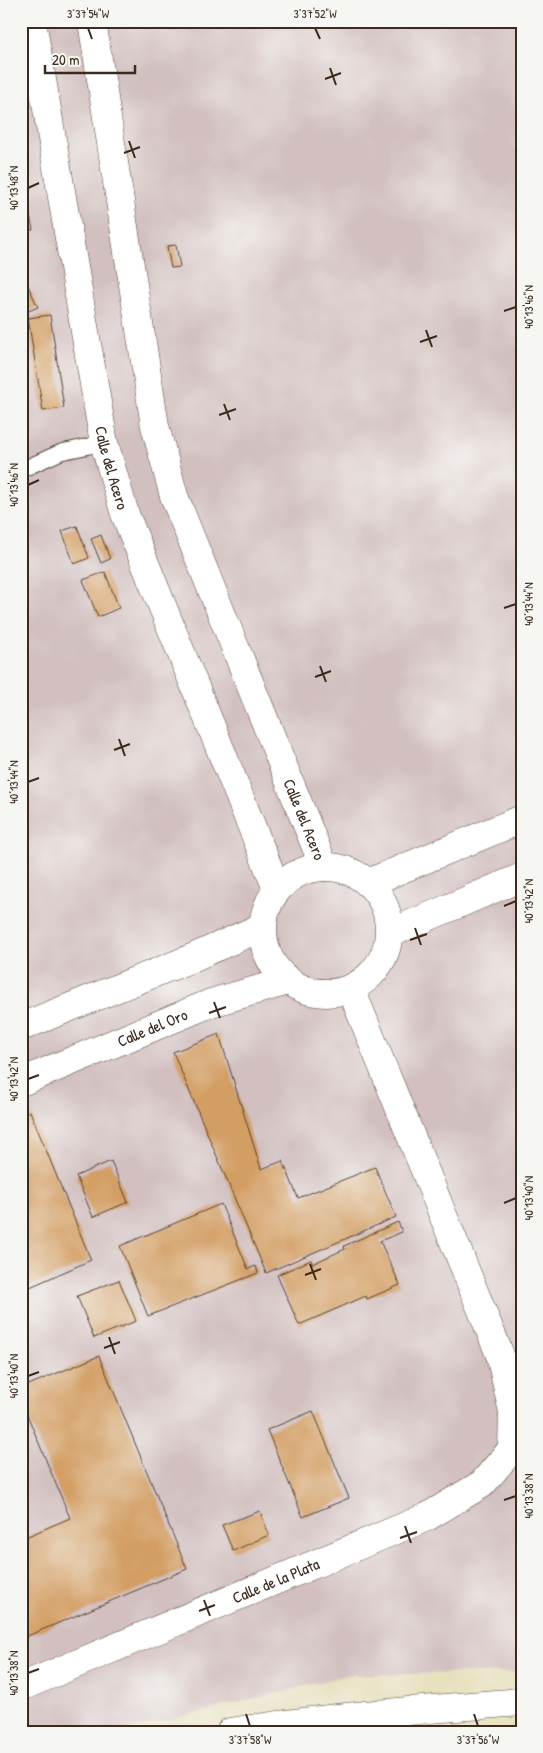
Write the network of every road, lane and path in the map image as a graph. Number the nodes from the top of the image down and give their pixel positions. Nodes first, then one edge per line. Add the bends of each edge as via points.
1 (32, 21) edge
2 (92, 21) edge
3 (104, 443) junction
4 (21, 470) edge
5 (522, 819) edge
6 (324, 867) junction
7 (522, 878) edge
8 (368, 883) junction
9 (278, 889) junction
10 (262, 927) junction
11 (390, 933) junction
12 (288, 981) junction
13 (351, 989) junction
14 (21, 1027) edge
15 (21, 1082) edge
16 (517, 1451) edge
17 (21, 1687) edge
18 (522, 1702) edge
19 (230, 1732) edge

1 - 3 street, Calle del Acero
2 - 6 street, Calle del Acero via 155,426 174,496
3 - 4 lane via 61,452
3 - 9 street, Calle del Acero via 125,514
5 - 8 street
6 - 8 street via 348,870
6 - 9 street via 299,873
7 - 11 street
8 - 11 street via 385,906
9 - 10 street via 267,906
10 - 12 street via 268,957
10 - 14 street
11 - 13 street via 384,956 370,975
12 - 13 street via 307,991 329,994
12 - 15 street, Calle del Oro via 211,1003
13 - 16 street via 500,1355 513,1412
16 - 17 street, Calle de la Plata via 482,1484 427,1517
18 - 19 street via 404,1710

